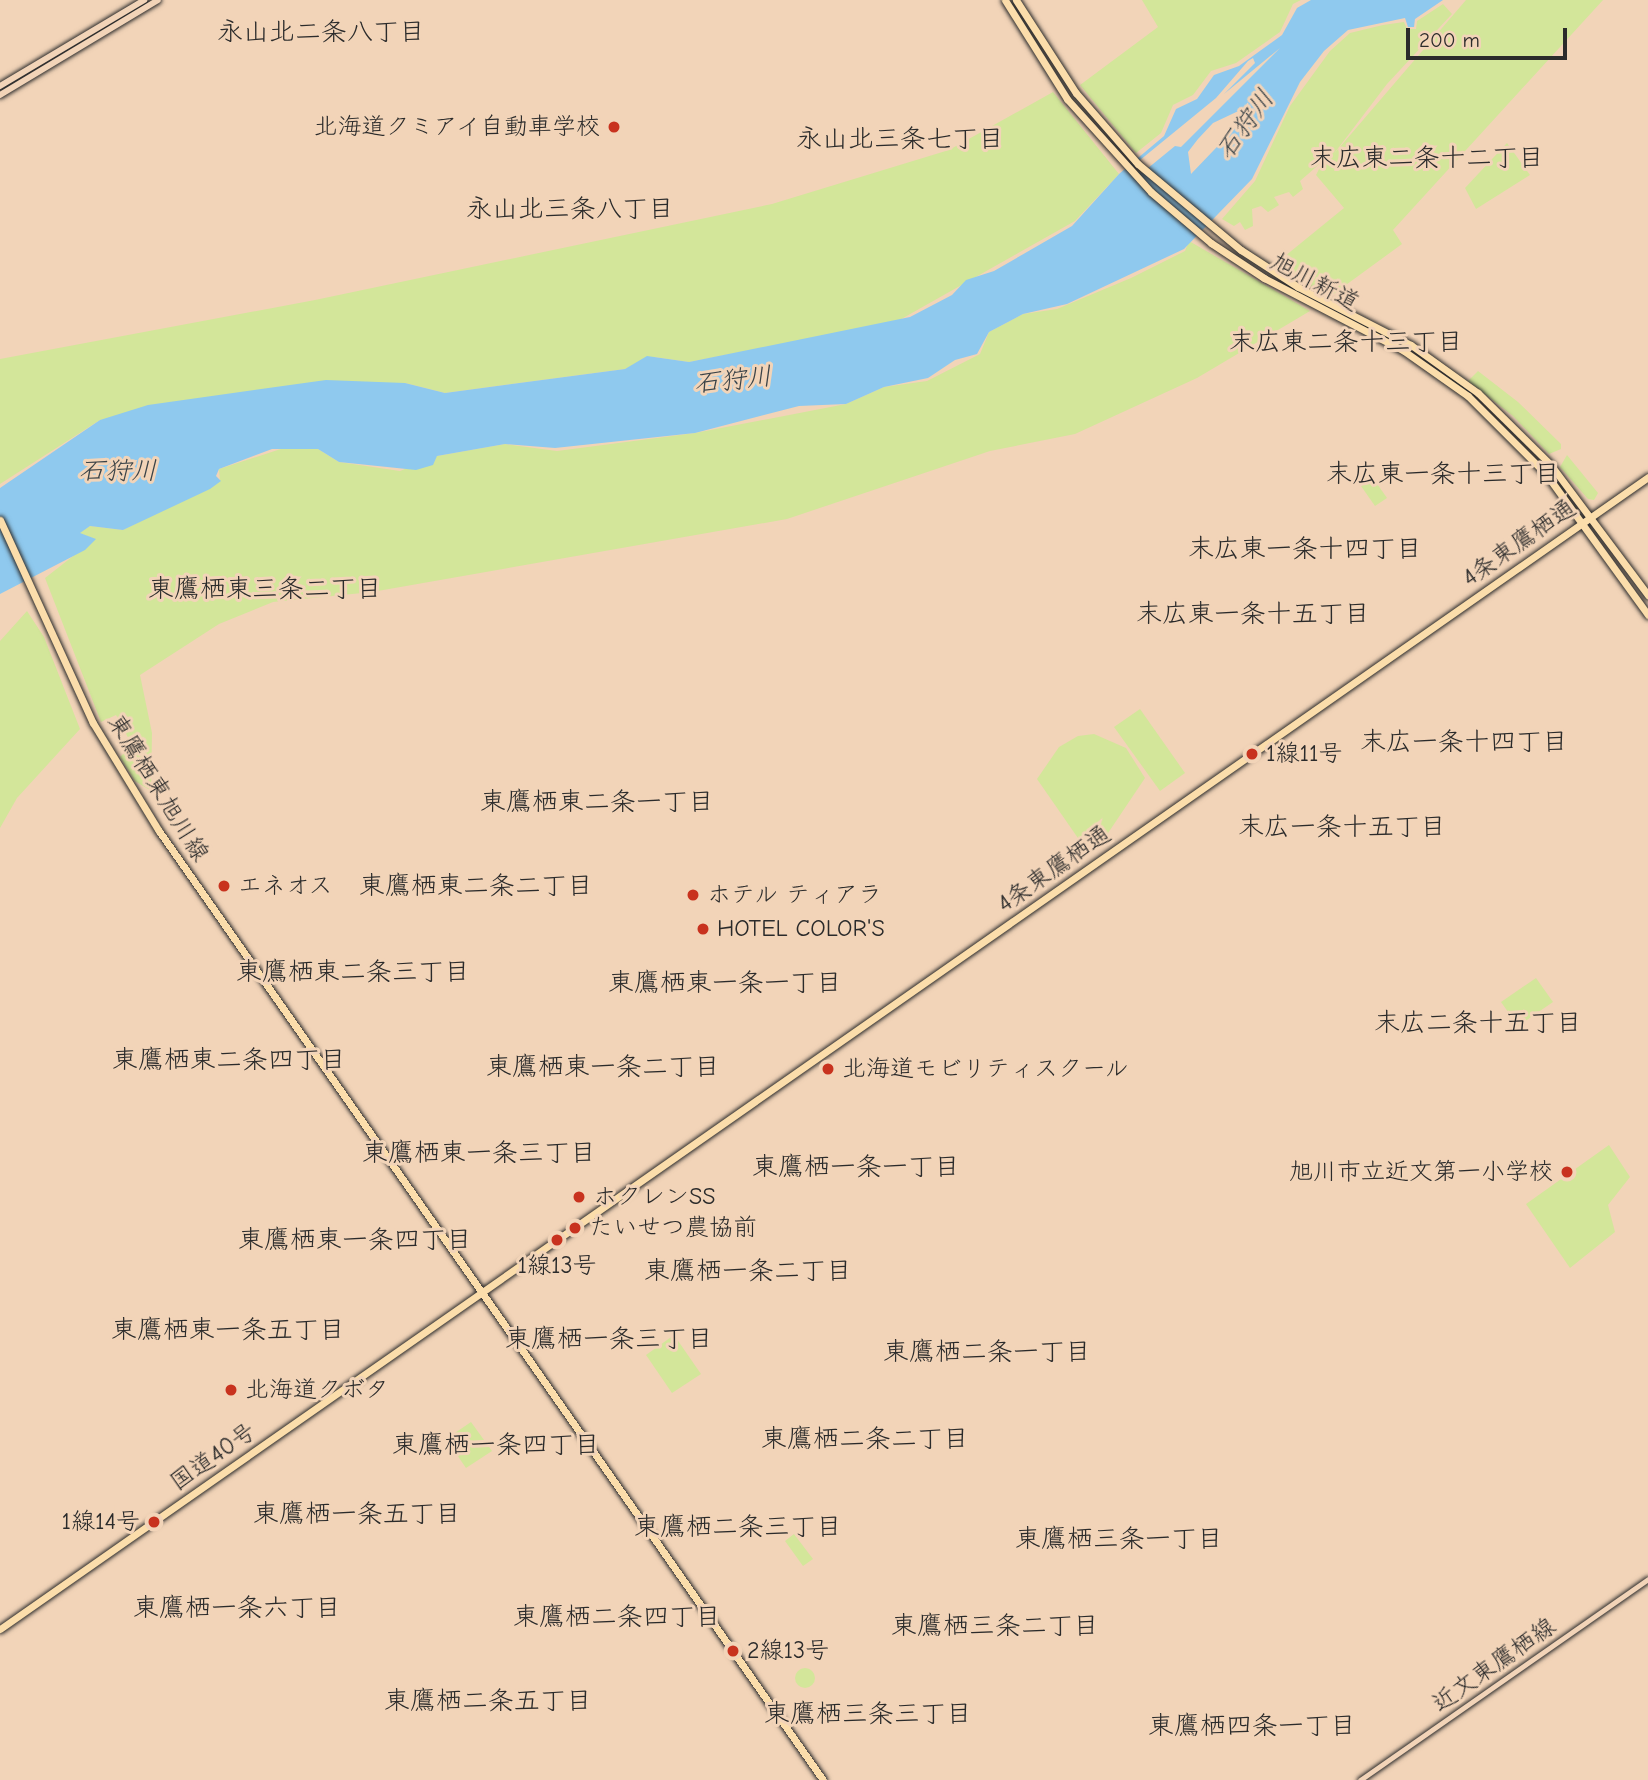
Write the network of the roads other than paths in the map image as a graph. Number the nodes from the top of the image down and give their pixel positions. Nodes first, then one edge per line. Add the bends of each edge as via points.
1 (144, 0) edge
2 (158, 0) edge
3 (1005, 0) edge
4 (1016, 0) edge
5 (0, 86) edge
6 (0, 95) edge
7 (1648, 477) edge
8 (1592, 516) junction
9 (0, 520) edge
10 (1583, 522) junction
11 (1648, 594) edge
12 (1648, 615) edge
13 (482, 1292) junction
14 (1648, 1579) edge
15 (0, 1629) edge
16 (823, 1780) edge
17 (1360, 1780) edge

1 - 5 main road
2 - 6 main road
3 - 10 main road, 旭川新道 via 1074,109 1163,204 1211,243 1285,290 1404,351 1468,396 1526,451
4 - 8 main road, 旭川新道 via 1083,102 1178,201 1293,283 1388,332 1460,378 1534,446
7 - 8 main road, 4条東鷹栖通
8 - 10 main road, 4条東鷹栖通
8 - 11 main road, 旭川新道
9 - 13 main road, 東鷹栖東旭川線 via 93,723 159,831
10 - 12 main road, 旭川新道
10 - 13 main road, 4条東鷹栖通
13 - 15 main road, 国道40号
13 - 16 main road, 東鷹栖東旭川線
14 - 17 street, 近文東鷹栖線

